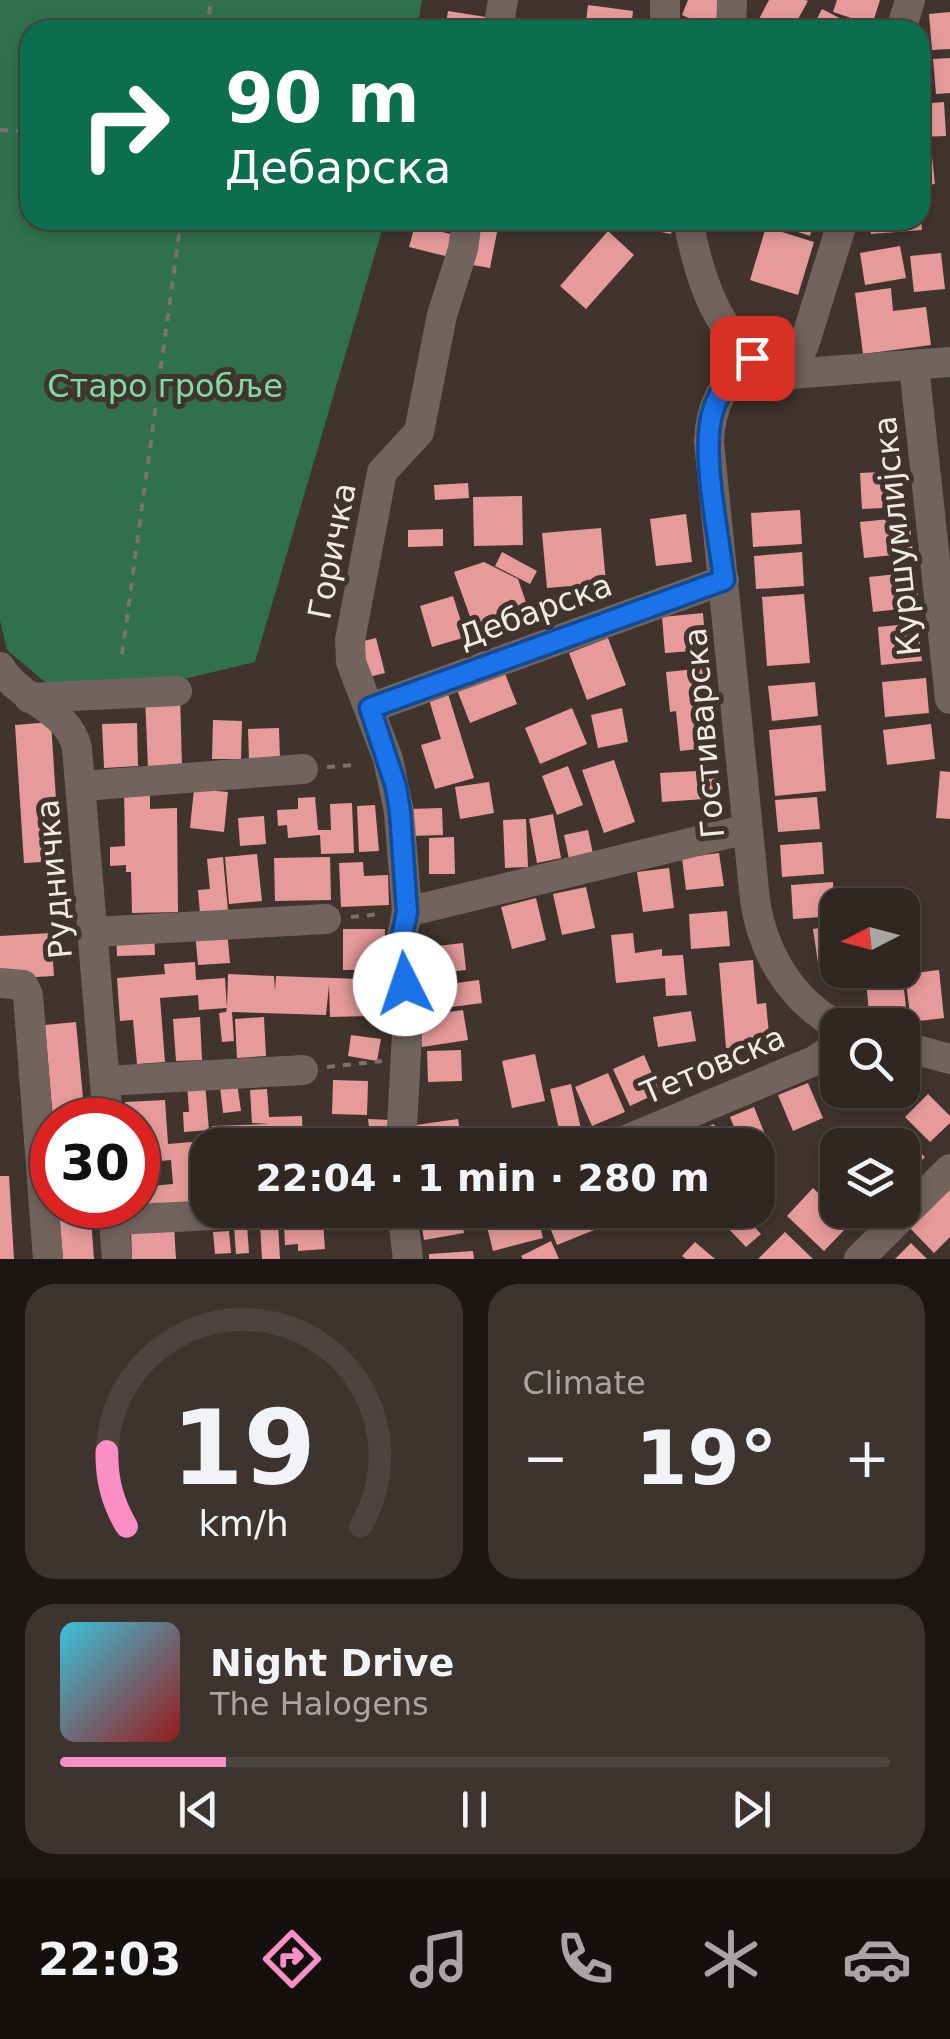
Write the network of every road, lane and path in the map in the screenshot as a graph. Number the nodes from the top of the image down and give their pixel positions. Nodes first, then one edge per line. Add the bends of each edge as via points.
1 (180, 230) edge
2 (465, 230) edge
3 (691, 230) edge
4 (840, 230) edge
5 (752, 358) junction
6 (950, 362) edge
7 (914, 366) junction
8 (790, 374) junction
9 (724, 580) junction
10 (122, 654) dead end
11 (0, 667) edge
12 (178, 691) dead end
13 (29, 698) junction
14 (950, 699) edge
15 (370, 708) junction
16 (302, 769) dead end
17 (82, 786) junction
18 (748, 829) junction
19 (407, 912) junction
20 (326, 918) joint
21 (94, 932) junction
22 (0, 984) edge
23 (820, 1016) edge
24 (920, 1051) edge
25 (820, 1056) edge
26 (406, 1058) junction
27 (950, 1060) edge
28 (302, 1070) joint
29 (105, 1081) junction
30 (106, 1098) edge
31 (402, 1128) edge
32 (654, 1128) edge
33 (950, 1168) edge
34 (160, 1212) edge
35 (190, 1212) edge
36 (115, 1228) edge
37 (404, 1228) edge
38 (48, 1259) edge
39 (117, 1259) edge
40 (408, 1259) edge
41 (859, 1259) edge

1 - 10 path
2 - 15 street, Горичка via 418,432 382,472 350,640 351,662
3 - 5 street via 721,321
4 - 8 street
5 - 8 street
5 - 9 street, Гостиварска via 728,381 711,417
6 - 7 street
7 - 8 street
7 - 14 street, Куршумлијска
9 - 15 street, Дебарска
9 - 18 street, Гостиварска
11 - 13 street, Рудничка
12 - 13 street
13 - 17 street, Рудничка via 71,729
15 - 19 street, Горичка via 396,787
16 - 17 street
17 - 21 street, Рудничка
18 - 19 street
18 - 23 street, Гостиварска via 767,950
19 - 20 path
19 - 26 street, Горичка
20 - 21 street
21 - 29 street, Рудничка
22 - 38 street via 23,985 28,996
24 - 27 street
25 - 32 street, Тетовска
26 - 28 path
26 - 31 street, Горичка
28 - 29 street
29 - 30 street, Рудничка
33 - 41 street
34 - 35 street
36 - 39 street
37 - 40 street

